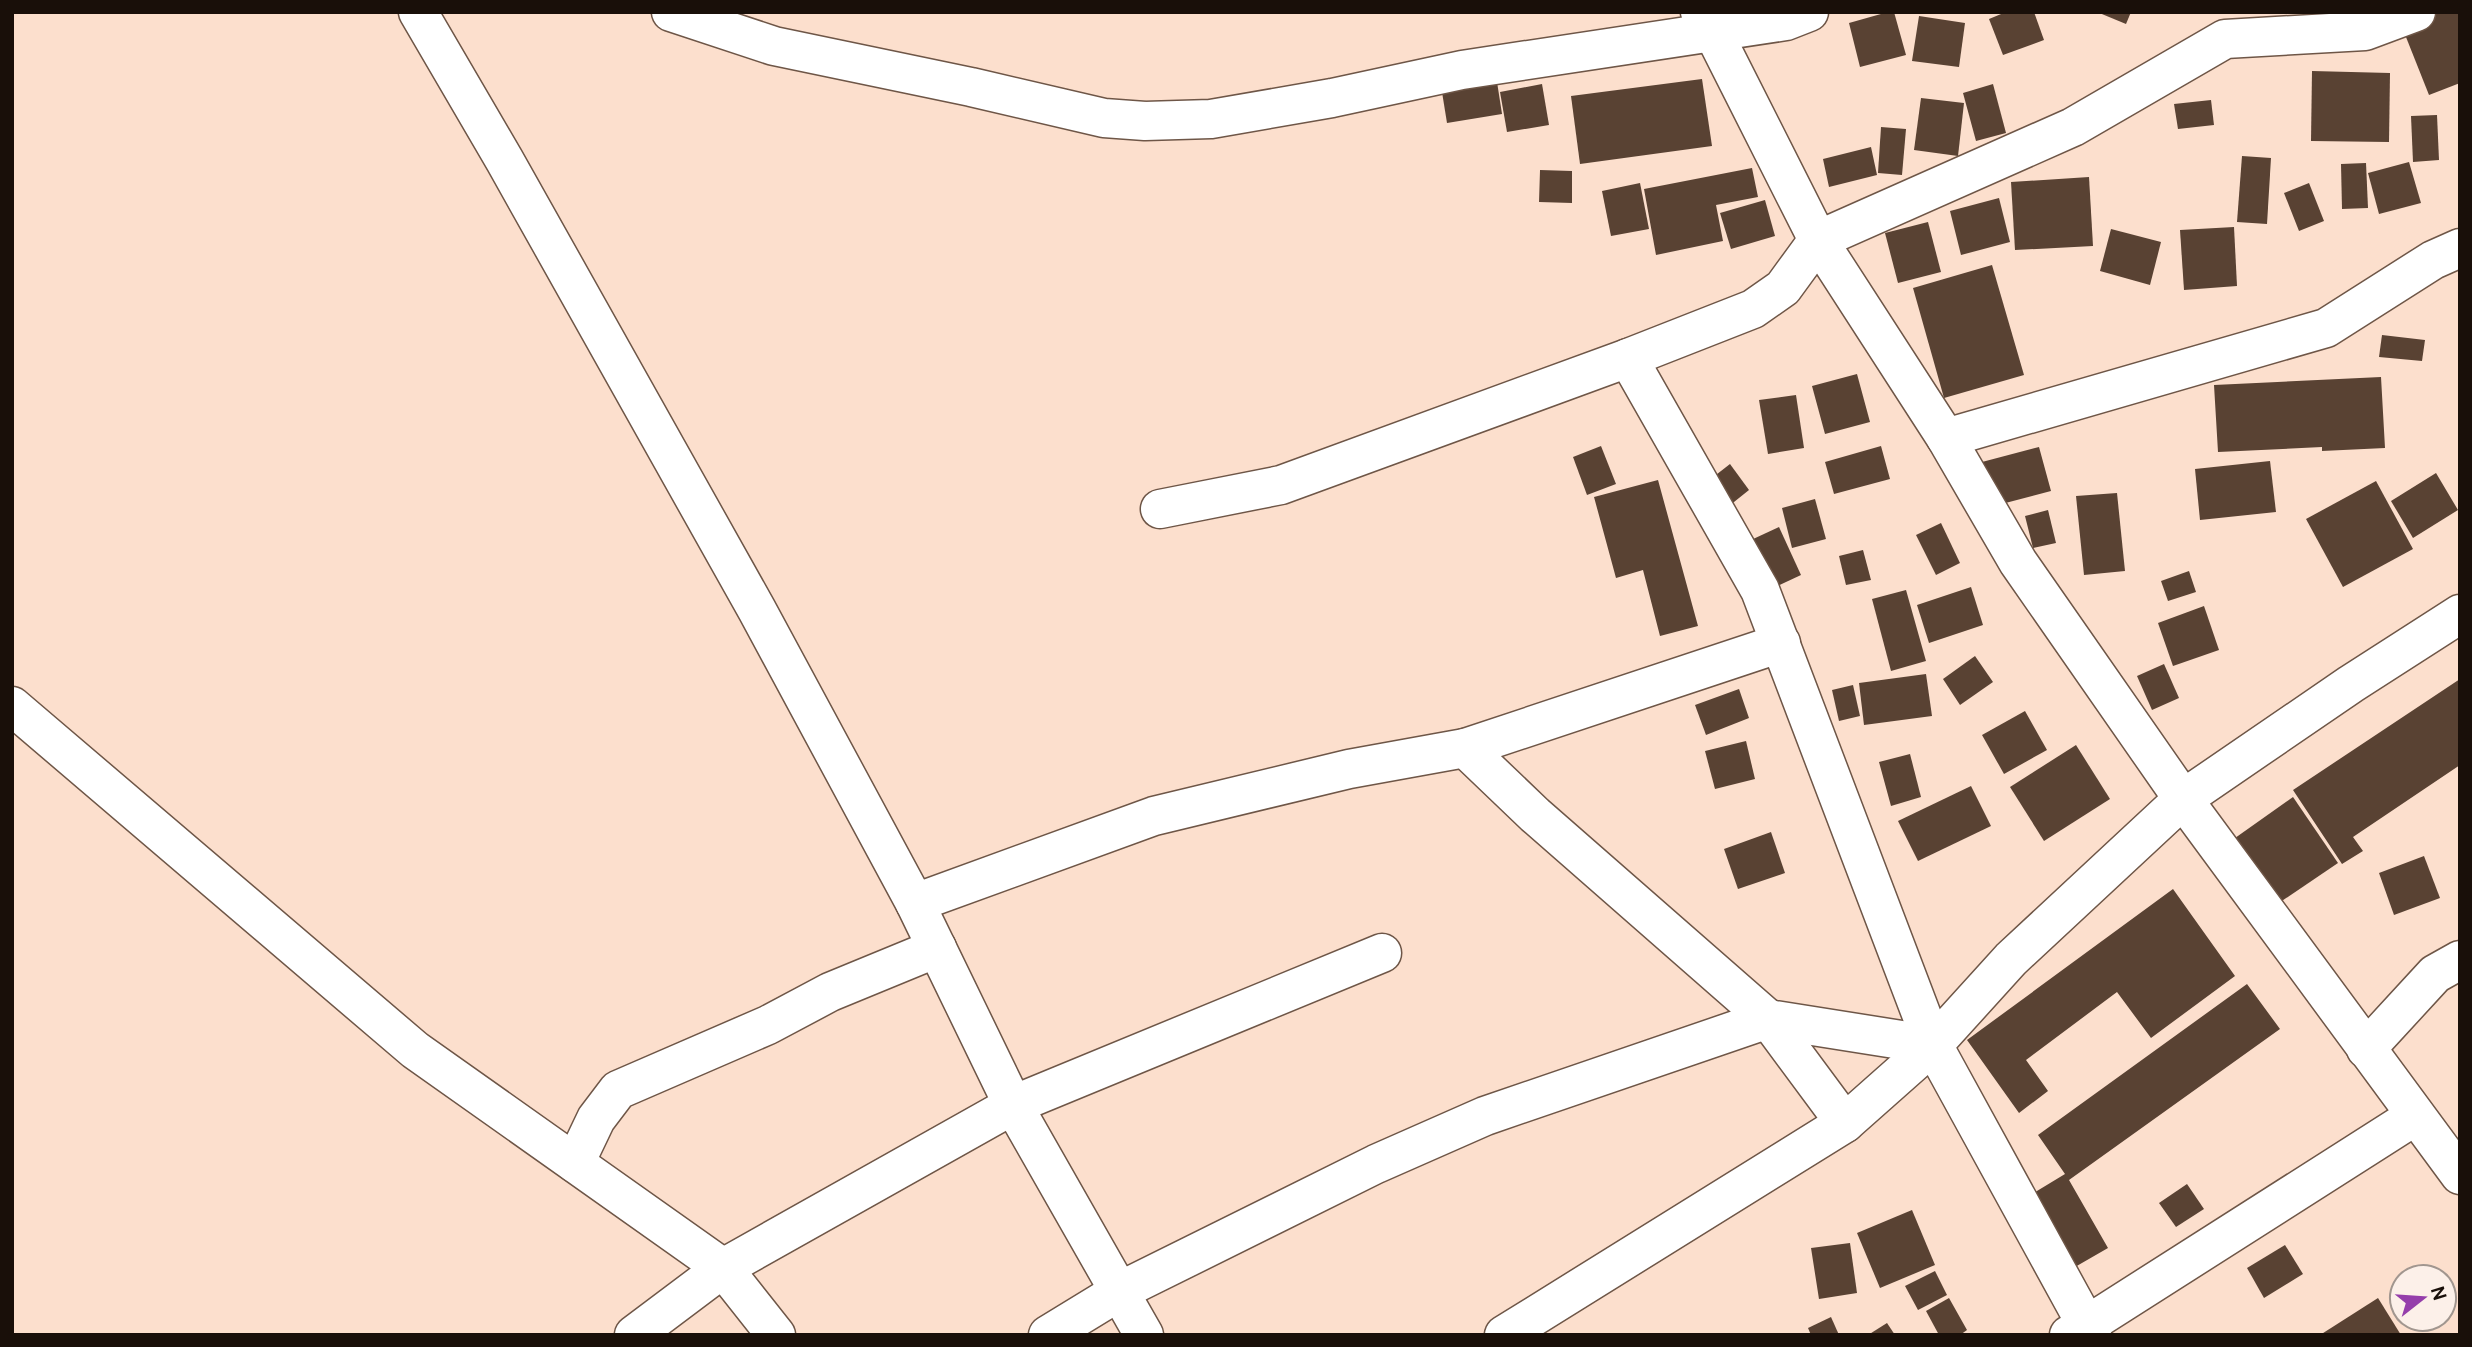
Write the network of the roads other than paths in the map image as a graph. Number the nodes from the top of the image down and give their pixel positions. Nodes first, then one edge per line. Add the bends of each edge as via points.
1 (418, 12) edge
2 (671, 12) edge
3 (1809, 12) edge
4 (2416, 12) edge
5 (1707, 22) edge
6 (2219, 25) edge
7 (1818, 240) junction
8 (2460, 248) edge
9 (1628, 358) junction
10 (1946, 439) junction
11 (1160, 509) dead end
12 (2460, 614) edge
13 (1781, 643) junction
14 (12, 706) edge
15 (1465, 748) junction
16 (2183, 799) junction
17 (915, 903) junction
18 (937, 948) junction
19 (1382, 953) dead end
20 (2460, 960) edge
21 (1769, 1019) junction
22 (1933, 1045) junction
23 (2366, 1049) junction
24 (1013, 1105) junction
25 (2415, 1116) junction
26 (1845, 1123) junction
27 (575, 1163) junction
28 (2460, 1174) edge
29 (723, 1268) junction
30 (1120, 1291) junction
31 (2082, 1332) edge
32 (634, 1335) edge
33 (776, 1335) edge
34 (1048, 1335) edge
35 (1144, 1335) edge
36 (1504, 1335) edge

1 - 17 street via 744,585
2 - 5 street via 774,46 1104,118 1145,121 1211,119 1332,98
3 - 5 street via 1786,21
4 - 6 street via 2365,31
5 - 7 street
6 - 7 street via 2073,127
7 - 9 street via 1783,288 1754,309
7 - 10 street
8 - 10 street via 2432,260 2326,328
9 - 11 street via 1281,485
9 - 13 street via 1760,590
10 - 16 street via 2018,562
12 - 16 street
13 - 15 street
13 - 22 street
14 - 27 street via 415,1050
15 - 17 street via 1349,769 1154,816
15 - 21 street
16 - 22 street via 2011,959
16 - 23 street
17 - 18 street
18 - 24 street
18 - 27 street via 618,1090 596,1119
19 - 24 street
20 - 23 street via 2435,974
21 - 22 street
21 - 26 street
21 - 30 street via 1485,1116 1376,1164
22 - 26 street
22 - 31 street
23 - 25 street
24 - 29 street
24 - 30 street
25 - 28 street
25 - 31 street
26 - 36 street
27 - 29 street
29 - 32 street
29 - 33 street
30 - 34 street
30 - 35 street

